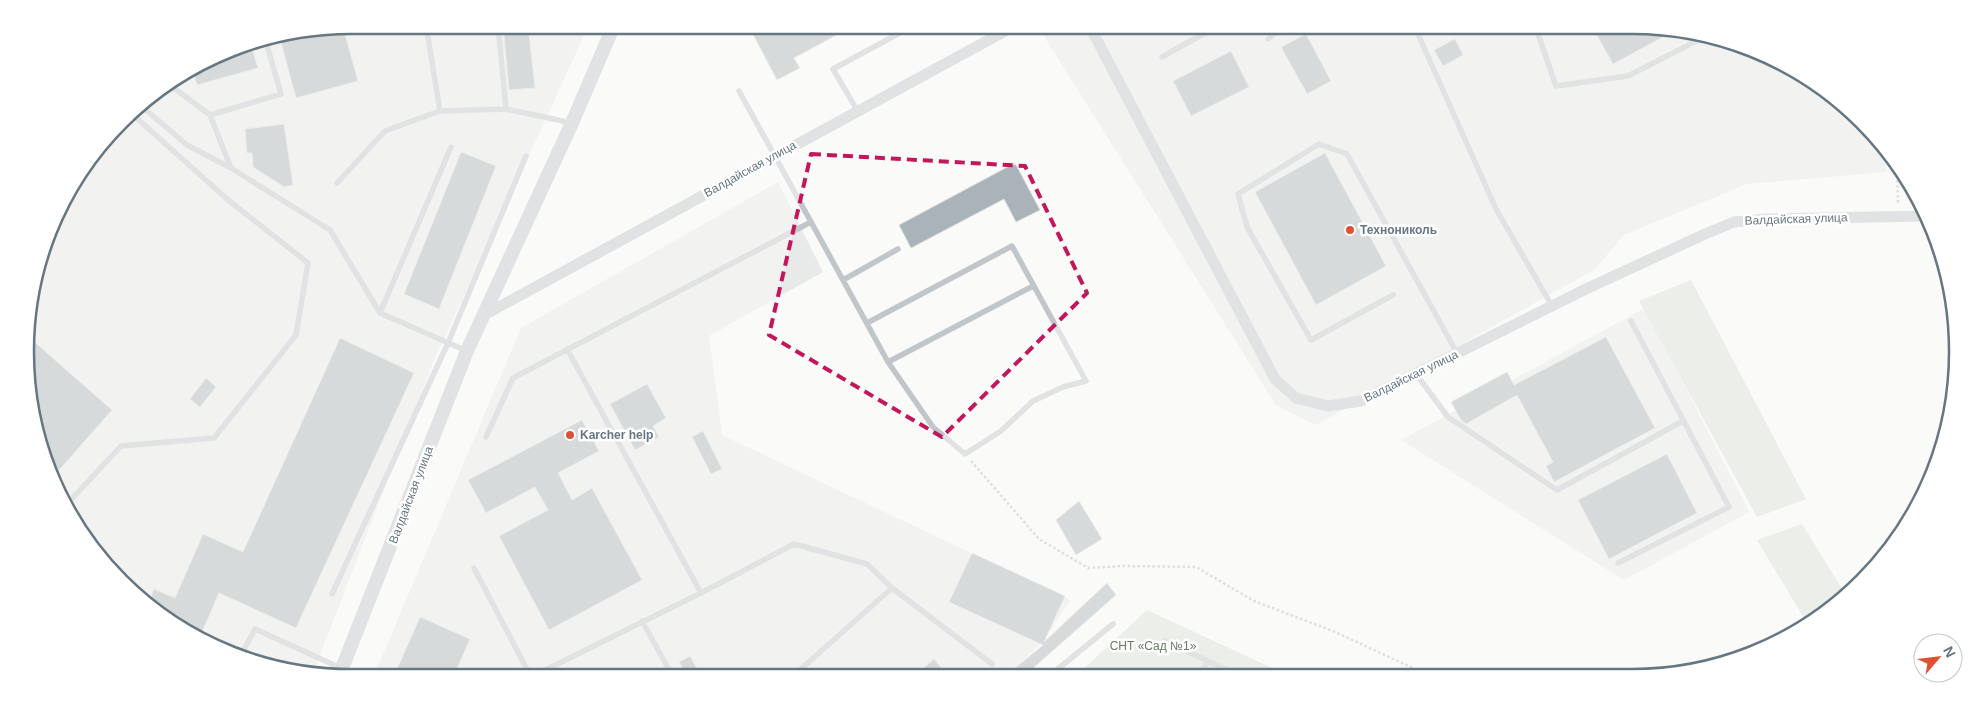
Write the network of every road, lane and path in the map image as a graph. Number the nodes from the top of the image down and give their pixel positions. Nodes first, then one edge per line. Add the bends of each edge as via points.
1 (427, 34) edge
2 (499, 34) edge
3 (610, 34) edge
4 (899, 34) edge
5 (999, 34) edge
6 (1094, 34) edge
7 (1203, 34) edge
8 (1274, 34) edge
9 (1418, 34) edge
10 (1538, 34) edge
11 (1268, 39) dead end
12 (1697, 41) edge
13 (267, 46) edge
14 (1162, 57) dead end
15 (174, 88) edge
16 (739, 91) dead end
17 (506, 109) junction
18 (146, 110) edge
19 (857, 110) junction
20 (440, 111) junction
21 (210, 115) junction
22 (137, 118) edge
23 (572, 123) junction
24 (451, 147) dead end
25 (526, 156) dead end
26 (774, 156) junction
27 (231, 168) junction
28 (1897, 177) edge
29 (337, 183) dead end
30 (1898, 216) junction
31 (1918, 216) edge
32 (811, 222) junction
33 (898, 249) dead end
34 (843, 280) junction
35 (1033, 286) junction
36 (1393, 295) dead end
37 (1552, 306) junction
38 (380, 312) junction
39 (484, 315) junction
40 (1631, 321) dead end
41 (867, 323) junction
42 (448, 343) junction
43 (567, 349) junction
44 (467, 351) junction
45 (1457, 353) junction
46 (888, 362) junction
47 (1416, 374) junction
48 (1683, 421) junction
49 (486, 437) dead end
50 (965, 454) junction
51 (71, 500) edge
52 (1618, 563) dead end
53 (474, 568) dead end
54 (892, 588) junction
55 (701, 593) junction
56 (332, 594) dead end
57 (642, 621) junction
58 (1113, 624) dead end
59 (1165, 641) dead end
60 (244, 650) edge
61 (1208, 661) junction
62 (992, 664) dead end
63 (333, 669) edge
64 (343, 669) edge
65 (526, 669) edge
66 (546, 669) edge
67 (669, 669) edge
68 (801, 669) edge
69 (1057, 669) edge
70 (1204, 669) edge
71 (1225, 669) edge
72 (1415, 669) edge

1 - 20 lane
2 - 17 lane
3 - 23 street, Валдайская улица
4 - 19 lane via 833,69
5 - 19 street, Валдайская улица
6 - 47 street, Валдайская улица via 1275,379 1296,398 1328,406 1361,401
7 - 14 lane
8 - 11 lane
9 - 37 lane via 1496,209
10 - 12 lane via 1556,86 1628,76
13 - 21 lane via 280,94
15 - 21 lane
16 - 26 lane
17 - 20 lane
17 - 23 lane
18 - 27 lane via 187,144
19 - 26 street, Валдайская улица
20 - 29 lane via 385,131
21 - 27 lane
22 - 51 lane via 227,199 308,263 296,334 214,438 120,446
23 - 39 street, Валдайская улица
24 - 38 lane
25 - 42 lane
26 - 32 lane
26 - 39 street, Валдайская улица
27 - 38 lane via 330,230
28 - 30 path
30 - 31 street, Валдайская улица
30 - 37 street, Валдайская улица via 1734,222
32 - 34 lane
32 - 43 lane
33 - 34 lane
34 - 41 lane
35 - 41 lane via 1012,246
35 - 46 lane
35 - 50 lane via 1086,381 1033,400 1001,430
36 - 45 lane via 1311,340 1247,227 1238,194 1319,144 1347,154
37 - 45 street, Валдайская улица
38 - 42 lane
39 - 44 street, Валдайская улица
40 - 48 lane
41 - 46 lane
42 - 44 lane
42 - 56 lane
43 - 49 lane via 513,378
43 - 55 lane
44 - 64 street, Валдайская улица
45 - 47 street, Валдайская улица
46 - 50 lane via 933,426
47 - 48 lane via 1448,417 1558,490
48 - 52 lane via 1729,507
50 - 72 path via 1039,539 1088,568 1196,567 1254,601 1333,631
53 - 65 lane
54 - 55 lane via 867,564 794,544
54 - 62 lane
54 - 68 lane
55 - 57 lane
57 - 66 lane
57 - 67 lane
58 - 69 lane
59 - 61 lane
60 - 63 lane via 255,629
61 - 70 lane
61 - 71 lane

